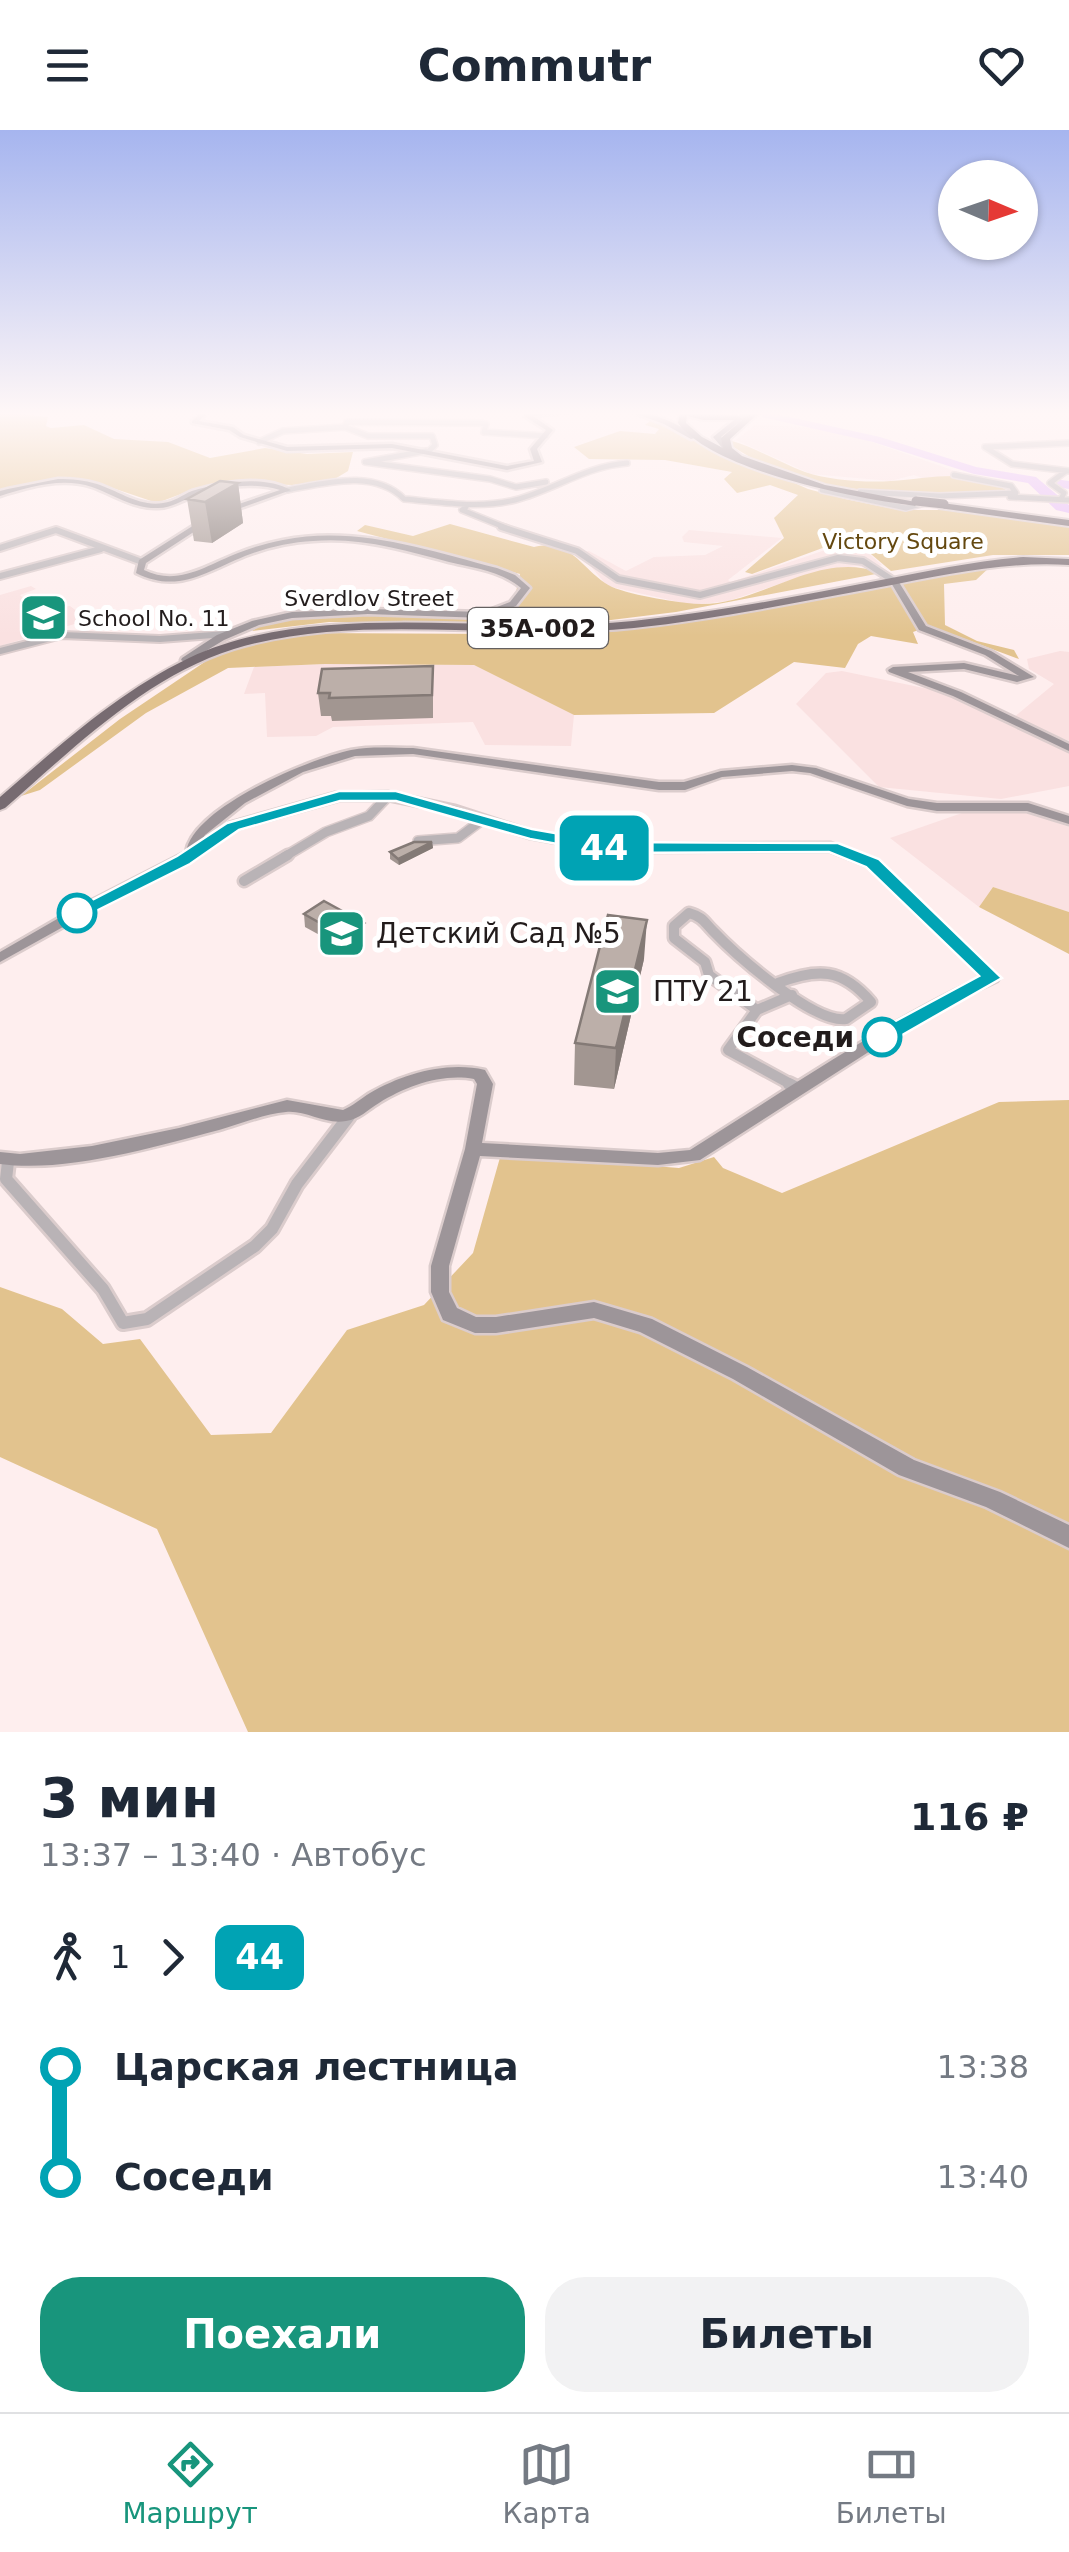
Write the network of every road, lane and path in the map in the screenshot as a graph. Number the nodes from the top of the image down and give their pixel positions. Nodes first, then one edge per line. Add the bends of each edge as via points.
1 (27, 487) edge
2 (93, 487) edge
3 (243, 487) edge
4 (278, 487) edge
5 (311, 487) edge
6 (392, 487) edge
7 (548, 487) edge
8 (814, 487) edge
9 (815, 487) edge
10 (1011, 487) edge
11 (818, 488) junction
12 (287, 490) junction
13 (0, 494) edge
14 (999, 496) junction
15 (1060, 499) edge
16 (942, 502) junction
17 (466, 507) junction
18 (1069, 521) edge
19 (0, 548) edge
20 (102, 549) junction
21 (1069, 561) edge
22 (142, 562) junction
23 (0, 576) edge
24 (891, 578) junction
25 (245, 626) junction
26 (261, 636) junction
27 (228, 642) junction
28 (0, 651) edge
29 (1069, 748) edge
30 (388, 796) junction
31 (0, 797) edge
32 (0, 805) edge
33 (482, 820) junction
34 (1069, 820) edge
35 (418, 840) edge
36 (192, 855) junction
37 (244, 881) dead end
38 (0, 958) edge
39 (778, 983) junction
40 (792, 996) junction
41 (757, 1010) junction
42 (797, 1088) junction
43 (349, 1116) junction
44 (473, 1149) junction
45 (4, 1160) edge
46 (1069, 1537) edge

1 - 13 main road
2 - 3 main road via 157,507
4 - 12 main road
5 - 12 street
6 - 17 street via 404,500
7 - 17 street via 516,500
8 - 11 highway
9 - 11 highway
10 - 14 street via 1016,490
11 - 16 street
11 - 16 highway, bridge
11 - 16 street via 906,508
12 - 22 main road via 224,512
14 - 15 street
14 - 16 street
16 - 18 highway
17 - 24 street via 489,523 577,551 618,580 700,595 838,558 863,561
19 - 20 street via 56,530
20 - 22 street
20 - 23 street
21 - 24 highway, 35А-002 via 996,562
22 - 25 main road, Sverdlov Street via 144,576 178,579 251,550 345,535 492,570 526,588 494,614 294,613
24 - 26 highway, 35А-002 via 629,622 343,625
24 - 27 highway, 35А-002 via 615,626 313,631
24 - 29 main road via 922,628 988,653 1029,678 964,666 898,667 894,673 956,694
25 - 26 main road via 243,634
25 - 27 main road, Sverdlov Street
26 - 27 highway, 35А-002
27 - 28 street via 62,635
27 - 31 highway, 35А-002 via 186,660 109,710
27 - 32 highway, 35А-002 via 113,712
30 - 33 main road
30 - 36 main road via 339,796 294,806 233,826
30 - 37 street via 369,816 326,832
33 - 35 street via 458,838
33 - 42 main road via 606,848 831,847 872,863 992,978
34 - 36 main road via 1028,807 908,802 812,770 721,774 659,786 413,751 354,753 299,770 241,800 200,833
36 - 38 main road
39 - 40 street
39 - 40 street via 822,969 848,978 871,1002 836,1020
39 - 41 street via 703,917 688,913 679,919 674,938
40 - 41 street
41 - 42 street via 728,1050
42 - 44 main road via 694,1156 658,1160
43 - 44 main road via 373,1098 433,1074 473,1072 486,1084
43 - 45 main road via 296,1103 150,1140
43 - 45 street via 255,1246 135,1323 123,1323 97,1280 30,1209 6,1179
44 - 46 main road via 443,1250 440,1292 460,1321 496,1325 594,1310 645,1326 906,1468 992,1498

